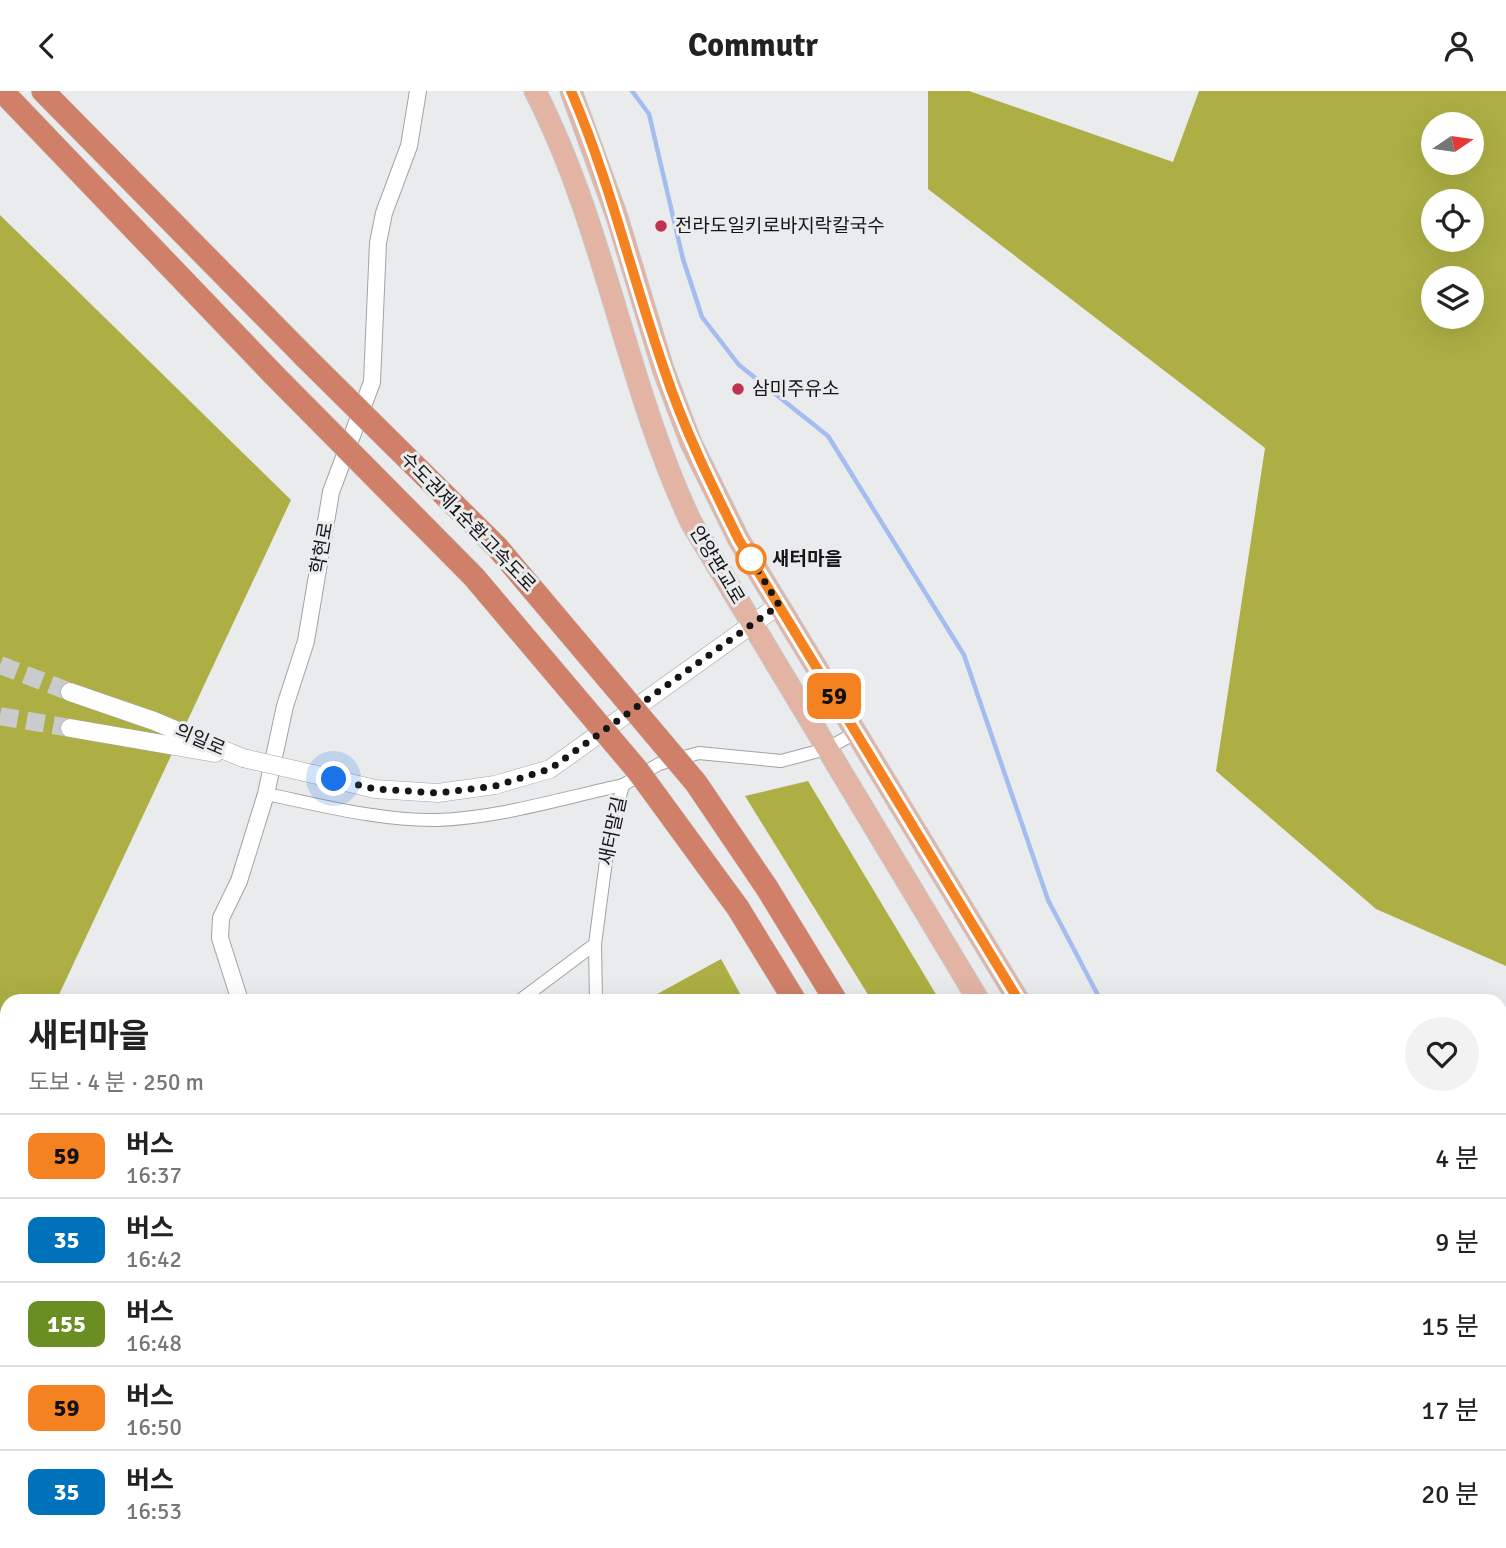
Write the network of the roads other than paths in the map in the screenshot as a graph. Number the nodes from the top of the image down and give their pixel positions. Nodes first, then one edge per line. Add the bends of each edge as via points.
1 (2, 91) edge
2 (43, 91) edge
3 (418, 91) edge
4 (535, 91) edge
5 (575, 100) edge
6 (779, 605) junction
7 (753, 622) junction
8 (70, 692) tunnel mouth
9 (70, 728) tunnel mouth
10 (857, 732) junction
11 (826, 749) junction
12 (243, 758) junction
13 (623, 785) junction
14 (266, 794) junction
15 (595, 944) junction
16 (238, 994) edge
17 (528, 994) edge
18 (596, 994) edge
19 (791, 994) edge
20 (832, 994) edge
21 (975, 994) edge
22 (1015, 994) edge

1 - 19 highway, 수도권제1순환고속도로, bridge via 474,577 638,771 737,908
2 - 20 highway, 수도권제1순환고속도로, bridge via 497,547 696,783
3 - 14 street, 학현로 via 409,146 378,243 372,382 331,492 306,641 285,706
4 - 7 main road, 안양판교로 via 555,134 661,456 691,522
5 - 6 main road, 안양판교로 via 691,443 739,540
6 - 7 main road
6 - 10 main road, 안양판교로
7 - 11 main road, 안양판교로
7 - 12 main road, bridge via 550,769 495,786 438,793 375,789
8 - 12 main road, 의일로
9 - 12 main road, 의일로
10 - 11 street, 새터말길
10 - 22 main road, 안양판교로
11 - 13 street, 새터말길 via 781,761 699,753 659,764
11 - 21 main road, 안양판교로
13 - 14 street via 437,820 350,811
13 - 15 street, 새터말길 via 609,838
14 - 16 street, 학현로 via 239,881 221,918 220,938
15 - 17 street
15 - 18 street, 새터말길

